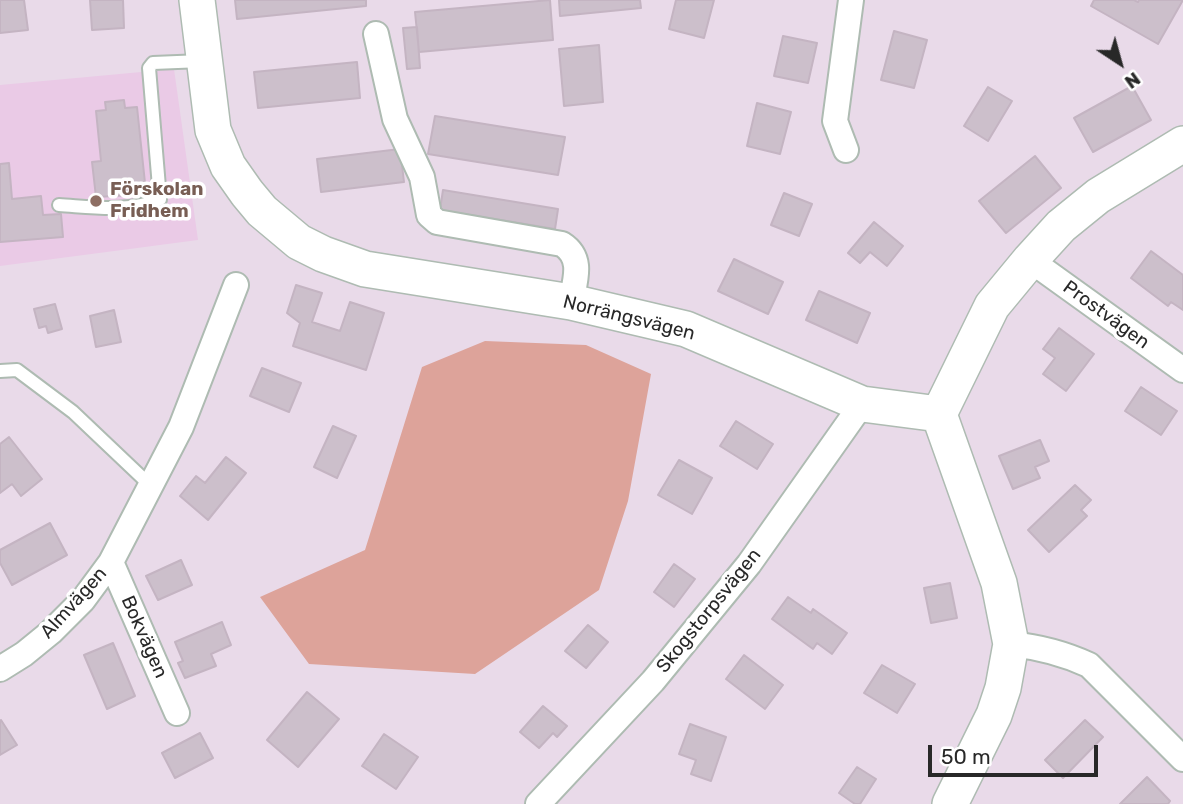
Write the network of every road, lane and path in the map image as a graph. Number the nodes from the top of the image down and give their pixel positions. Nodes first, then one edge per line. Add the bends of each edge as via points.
1 (197, 0) edge
2 (851, 0) edge
3 (376, 34) dead end
4 (203, 61) junction
5 (1183, 144) edge
6 (846, 150) dead end
7 (59, 205) dead end
8 (1030, 260) junction
9 (236, 285) dead end
10 (571, 302) junction
11 (1183, 370) edge
12 (0, 371) edge
13 (862, 404) junction
14 (939, 414) junction
15 (151, 486) junction
16 (111, 562) junction
17 (1011, 644) junction
18 (0, 669) edge
19 (177, 713) dead end
20 (1183, 760) edge
21 (538, 804) edge
22 (950, 804) edge

1 - 4 street, Norrängsvägen
2 - 6 street via 835,121
3 - 10 street via 395,119 422,177 429,215 437,222 562,244 570,249 577,267
4 - 7 lane via 153,63 149,68 160,199 117,208
4 - 10 street, Norrängsvägen via 213,130 228,166 262,211 299,242 365,269
5 - 8 street via 1098,196 1061,226
8 - 11 street, Prostvägen
8 - 14 street via 992,306
9 - 15 street, Almvägen via 181,427
10 - 13 street, Norrängsvägen via 686,329
12 - 15 lane via 17,370 73,412
13 - 14 street, Norrängsvägen
13 - 21 street, Skogstorpsvägen via 749,564 653,681
14 - 17 street via 999,583
15 - 16 street, Almvägen
16 - 18 street, Almvägen via 51,632
16 - 19 street, Bokvägen
17 - 20 street via 1043,648 1089,665
17 - 22 street via 994,715

